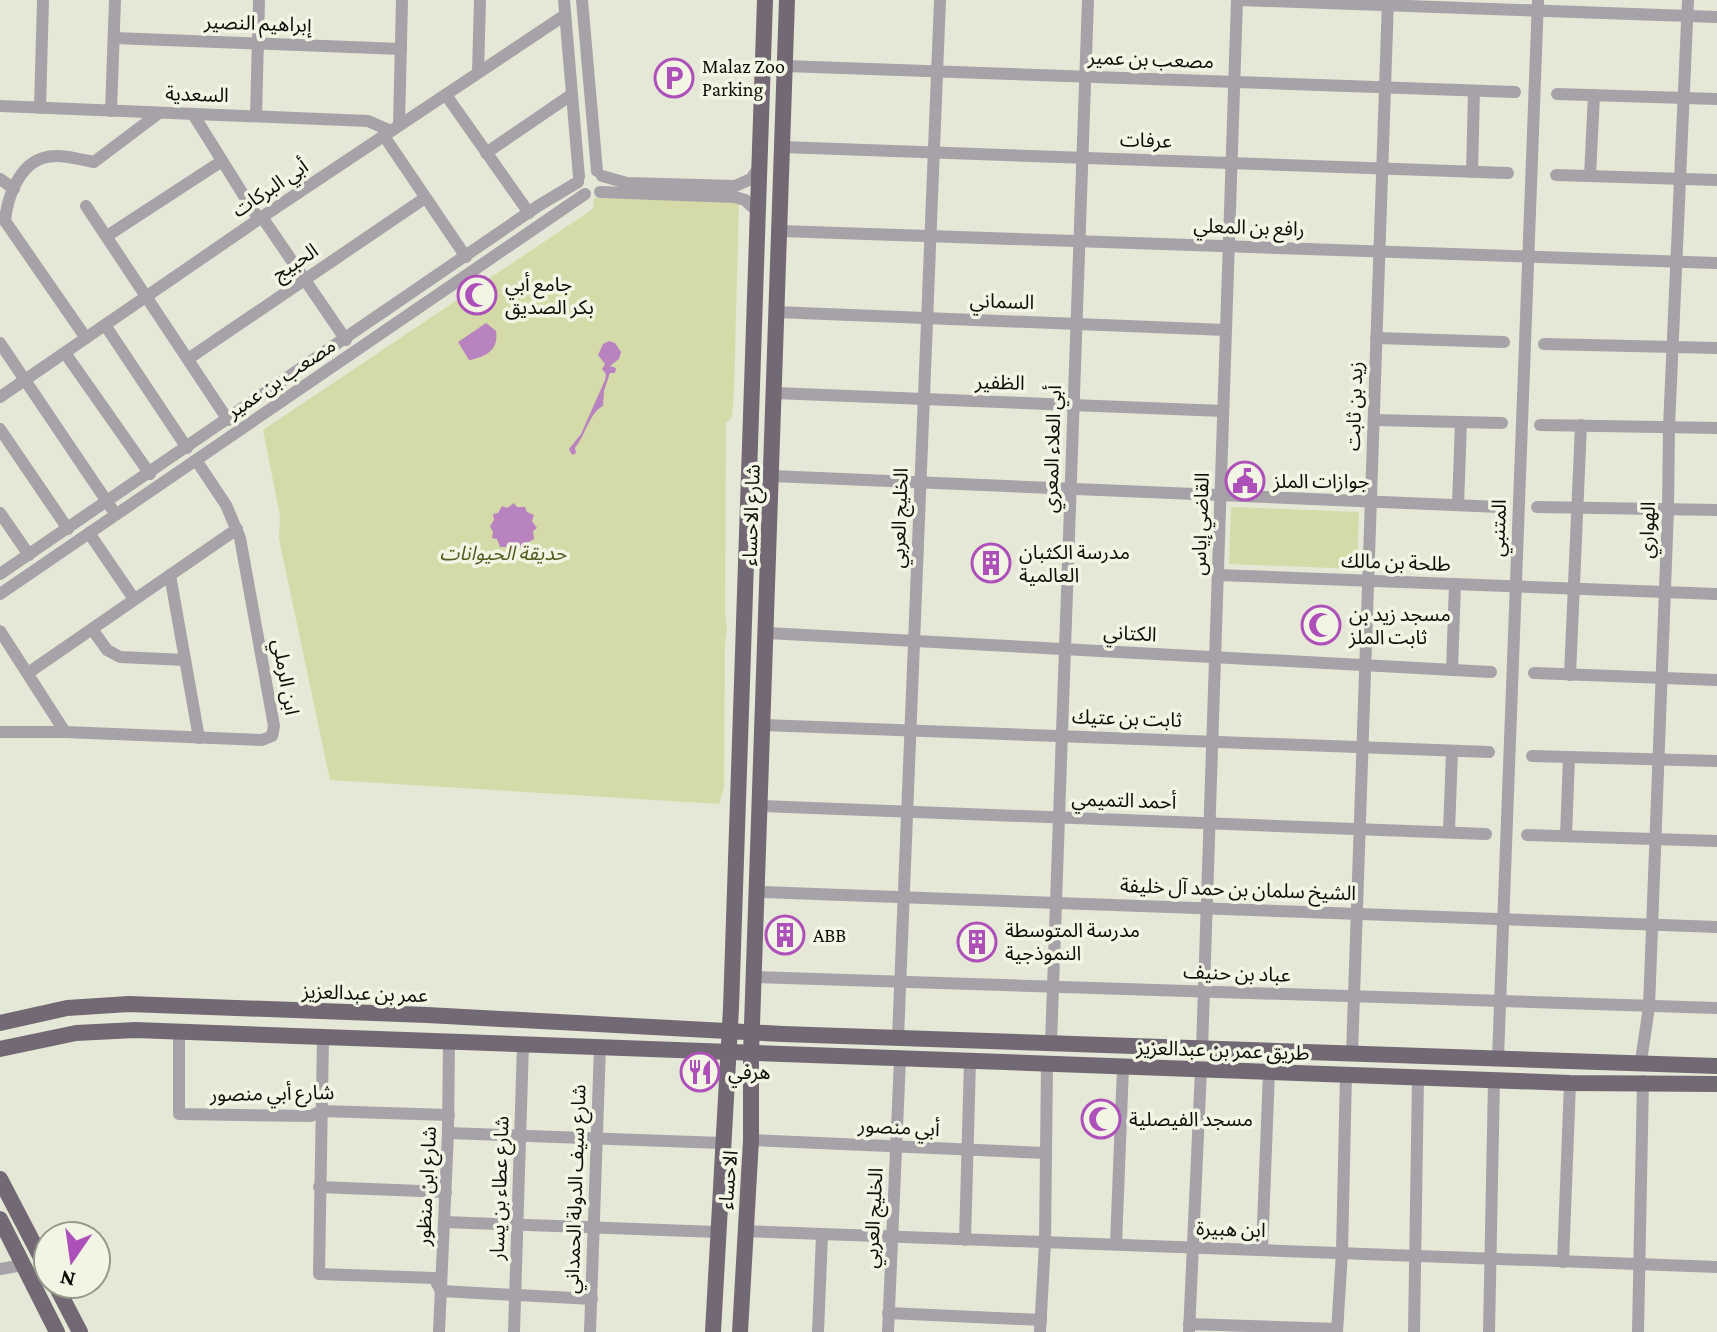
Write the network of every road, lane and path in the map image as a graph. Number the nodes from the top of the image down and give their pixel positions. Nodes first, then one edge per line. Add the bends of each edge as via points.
1 (43, 0) edge
2 (115, 0) edge
3 (259, 0) edge
4 (402, 0) edge
5 (480, 0) edge
6 (564, 0) edge
7 (582, 0) edge
8 (765, 0) edge
9 (787, 0) edge
10 (940, 0) edge
11 (1088, 0) edge
12 (1239, 0) edge
13 (1688, 0) edge
14 (1388, 3) edge
15 (1538, 5) edge
16 (1597, 6) edge
17 (565, 15) junction
18 (1687, 16) junction
19 (1717, 17) edge
20 (114, 38) junction
21 (258, 43) junction
22 (401, 49) junction
23 (785, 66) junction
24 (937, 71) junction
25 (478, 72) junction
26 (1085, 77) junction
27 (1234, 82) junction
28 (1385, 87) junction
29 (1474, 91) junction
30 (1515, 92) dead end
31 (1557, 94) dead end
32 (446, 95) junction
33 (571, 95) junction
34 (1594, 95) junction
35 (1684, 99) junction
36 (1717, 99) edge
37 (0, 106) edge
38 (40, 108) junction
39 (111, 111) junction
40 (159, 113) junction
41 (193, 114) junction
42 (256, 116) junction
43 (392, 131) junction
44 (782, 147) junction
45 (934, 152) junction
46 (486, 153) junction
47 (1082, 158) junction
48 (222, 161) junction
49 (1232, 163) junction
50 (759, 164) junction
51 (1382, 169) junction
52 (1472, 172) junction
53 (599, 173) junction
54 (1508, 173) dead end
55 (1556, 175) dead end
56 (1590, 176) junction
57 (0, 179) edge
58 (579, 179) junction
59 (1681, 179) junction
60 (1717, 180) edge
61 (14, 189) junction
62 (600, 192) junction
63 (735, 192) junction
64 (585, 194) junction
65 (425, 198) junction
66 (86, 206) dead end
67 (758, 212) junction
68 (529, 213) junction
69 (262, 217) junction
70 (6, 226) edge
71 (780, 231) junction
72 (107, 236) junction
73 (930, 236) junction
74 (1079, 242) junction
75 (1229, 247) junction
76 (1379, 252) junction
77 (466, 257) junction
78 (1528, 257) junction
79 (1678, 262) junction
80 (1717, 263) edge
81 (306, 279) junction
82 (147, 297) junction
83 (776, 312) junction
84 (927, 318) junction
85 (1076, 324) junction
86 (105, 325) junction
87 (1226, 330) junction
88 (86, 338) junction
89 (1376, 338) junction
90 (346, 340) junction
91 (1504, 342) dead end
92 (0, 343) edge
93 (1544, 344) dead end
94 (1675, 348) junction
95 (1717, 348) edge
96 (65, 353) junction
97 (188, 359) junction
98 (23, 381) junction
99 (774, 393) junction
100 (0, 397) edge
101 (924, 399) junction
102 (1074, 405) junction
103 (1223, 411) junction
104 (228, 420) junction
105 (1374, 420) junction
106 (1461, 422) junction
107 (1502, 423) dead end
108 (1540, 425) dead end
109 (1581, 425) junction
110 (1669, 427) junction
111 (1717, 428) edge
112 (0, 429) edge
113 (187, 448) junction
114 (196, 460) junction
115 (150, 474) junction
116 (772, 476) junction
117 (920, 482) junction
118 (1071, 489) junction
119 (1220, 495) junction
120 (1371, 502) junction
121 (107, 503) junction
122 (1458, 505) junction
123 (1500, 507) dead end
124 (1537, 507) dead end
125 (1578, 508) junction
126 (1668, 510) junction
127 (1717, 510) edge
128 (0, 513) edge
129 (116, 515) junction
130 (68, 529) junction
131 (237, 529) junction
132 (89, 533) junction
133 (29, 555) junction
134 (0, 574) edge
135 (170, 575) junction
136 (1218, 575) junction
137 (1368, 581) junction
138 (1455, 584) junction
139 (1516, 587) junction
140 (1574, 589) junction
141 (1665, 593) junction
142 (0, 594) edge
143 (1717, 594) edge
144 (134, 599) junction
145 (92, 629) junction
146 (0, 631) edge
147 (767, 633) junction
148 (914, 641) junction
149 (1065, 649) junction
150 (1215, 657) junction
151 (185, 660) junction
152 (1365, 666) junction
153 (1452, 670) junction
154 (1491, 672) dead end
155 (28, 673) junction
156 (1534, 673) dead end
157 (1570, 675) junction
158 (1662, 678) junction
159 (1717, 680) edge
160 (763, 725) junction
161 (910, 730) junction
162 (0, 732) edge
163 (65, 732) junction
164 (1062, 736) junction
165 (199, 738) junction
166 (1212, 742) junction
167 (1362, 747) junction
168 (1452, 751) junction
169 (1489, 752) dead end
170 (1532, 756) dead end
171 (1569, 757) junction
172 (1659, 760) junction
173 (1717, 761) edge
174 (761, 806) junction
175 (907, 811) junction
176 (1059, 817) junction
177 (1209, 823) junction
178 (1360, 829) junction
179 (1449, 832) junction
180 (1486, 834) dead end
181 (1527, 835) dead end
182 (1566, 836) junction
183 (1656, 839) junction
184 (1717, 841) edge
185 (759, 892) junction
186 (904, 897) junction
187 (1056, 903) junction
188 (1207, 908) junction
189 (1357, 913) junction
190 (1503, 919) junction
191 (1652, 924) junction
192 (1717, 927) edge
193 (755, 977) junction
194 (900, 982) junction
195 (1053, 987) junction
196 (1204, 992) junction
197 (1354, 997) junction
198 (1500, 1002) junction
199 (731, 1006) junction
200 (1649, 1007) junction
201 (1717, 1008) edge
202 (754, 1011) junction
203 (2, 1021) edge
204 (711, 1029) junction
205 (729, 1030) junction
206 (179, 1031) junction
207 (753, 1032) junction
208 (783, 1034) junction
209 (323, 1037) junction
210 (898, 1038) junction
211 (449, 1042) junction
212 (1051, 1043) junction
213 (18, 1044) junction
214 (523, 1044) junction
215 (600, 1047) junction
216 (0, 1049) edge
217 (1202, 1049) junction
218 (704, 1051) junction
219 (751, 1054) junction
220 (1352, 1054) junction
221 (775, 1055) junction
222 (0, 1057) edge
223 (1498, 1058) junction
224 (900, 1059) junction
225 (728, 1061) junction
226 (970, 1061) junction
227 (1641, 1061) junction
228 (1047, 1064) junction
229 (1716, 1065) edge
230 (1123, 1067) junction
231 (1201, 1070) junction
232 (1269, 1072) junction
233 (752, 1073) junction
234 (1346, 1074) junction
235 (1418, 1077) junction
236 (1494, 1080) junction
237 (1643, 1081) junction
238 (1570, 1083) junction
239 (1716, 1084) edge
240 (321, 1111) junction
241 (449, 1115) junction
242 (448, 1133) junction
243 (521, 1135) junction
244 (598, 1138) junction
245 (751, 1140) junction
246 (722, 1143) junction
247 (897, 1147) junction
248 (969, 1151) junction
249 (1045, 1153) junction
250 (0, 1179) edge
251 (319, 1187) junction
252 (446, 1192) junction
253 (0, 1219) edge
254 (444, 1222) junction
255 (519, 1225) junction
256 (594, 1227) junction
257 (744, 1231) junction
258 (717, 1232) junction
259 (822, 1235) junction
260 (892, 1237) junction
261 (32, 1240) edge
262 (965, 1240) junction
263 (1045, 1243) junction
264 (1116, 1244) junction
265 (1192, 1247) junction
266 (1262, 1250) junction
267 (1342, 1252) junction
268 (1414, 1255) junction
269 (1490, 1259) junction
270 (1563, 1262) junction
271 (1640, 1264) junction
272 (23, 1265) junction
273 (1717, 1267) edge
274 (0, 1269) edge
275 (441, 1291) junction
276 (516, 1296) junction
277 (592, 1299) junction
278 (63, 1300) edge
279 (888, 1313) junction
280 (1041, 1326) edge
281 (1189, 1328) edge
282 (1337, 1331) edge
283 (57, 1332) edge
284 (80, 1332) edge
285 (439, 1332) edge
286 (514, 1332) edge
287 (590, 1332) edge
288 (713, 1332) edge
289 (740, 1332) edge
290 (818, 1332) edge
291 (888, 1332) edge
292 (1414, 1332) edge
293 (1489, 1332) edge
294 (1638, 1332) edge

1 - 38 street
2 - 20 street
3 - 21 street
4 - 22 street
5 - 25 street
6 - 17 street
7 - 53 street
8 - 50 main road, شارع الاحساء
9 - 23 main road, شارع الاحساء
10 - 24 street, الخليج العربي
11 - 26 street, أبي العلاء المعري
12 - 14 street
12 - 27 street, القاضي إياس
13 - 18 street, الهواري
14 - 15 street
14 - 28 street, زيد بن ثابت
15 - 16 street
15 - 78 street, المتنبي
16 - 18 street
17 - 25 street, أبي البركات
17 - 33 street
18 - 19 street
18 - 35 street, الهواري
20 - 21 street, إبراهيم النصير
20 - 39 street
21 - 22 street, إبراهيم النصير
21 - 42 street
22 - 43 street
23 - 24 street, مصعب بن عمير
23 - 44 main road, شارع الاحساء
24 - 26 street, مصعب بن عمير
24 - 45 street, الخليج العربي
25 - 32 street, أبي البركات
26 - 27 street, مصعب بن عمير
26 - 47 street, أبي العلاء المعري
27 - 28 street, مصعب بن عمير
27 - 49 street, القاضي إياس
28 - 29 street, مصعب بن عمير
28 - 51 street, زيد بن ثابت
29 - 30 street, مصعب بن عمير
29 - 52 street
31 - 34 street
32 - 43 street, أبي البركات
32 - 46 street
33 - 46 street
33 - 58 street
34 - 35 street
34 - 56 street
35 - 36 street
35 - 59 street, الهواري
37 - 38 street, السعدية
38 - 39 street, السعدية
39 - 40 street, السعدية
40 - 41 street, السعدية
40 - 61 street via 94,162 40,159
41 - 42 street, السعدية
41 - 48 street
42 - 43 street, السعدية via 368,121
43 - 65 street
43 - 69 street, أبي البركات
44 - 45 street, عرفات
44 - 71 main road, شارع الاحساء
45 - 47 street, عرفات
45 - 73 street, الخليج العربي
46 - 68 street
47 - 49 street, عرفات
47 - 74 street, أبي العلاء المعري
48 - 69 street
48 - 72 street
49 - 51 street, عرفات
49 - 75 street, القاضي إياس
50 - 63 street
50 - 67 main road, شارع الاحساء
51 - 52 street, عرفات
51 - 76 street, زيد بن ثابت
52 - 54 street, عرفات
53 - 58 street, مصعب بن عمير via 589,170
53 - 62 street via 604,182
53 - 63 street, مصعب بن عمير via 627,183
55 - 56 street
56 - 59 street
57 - 61 street
58 - 64 street
58 - 68 street, مصعب بن عمير
59 - 60 street
59 - 79 street, الهواري
61 - 70 street
62 - 63 street, مصعب بن عمير
62 - 64 street, مصعب بن عمير
63 - 67 street
64 - 114 street, مصعب بن عمير
65 - 77 street
65 - 81 street, الحبيج
66 - 72 street
67 - 199 main road, شارع الاحساء
68 - 77 street, مصعب بن عمير
69 - 81 street
69 - 82 street, أبي البركات
70 - 88 street
71 - 73 street, رافع بن المعلي
71 - 83 main road, شارع الاحساء
72 - 82 street
73 - 74 street, رافع بن المعلي
73 - 84 street, الخليج العربي
74 - 75 street, رافع بن المعلي
74 - 85 street, أبي العلاء المعري
75 - 76 street, رافع بن المعلي
75 - 87 street, القاضي إياس
76 - 78 street, رافع بن المعلي
76 - 89 street, زيد بن ثابت
77 - 90 street, مصعب بن عمير
78 - 79 street, رافع بن المعلي
78 - 139 street, المتنبي
79 - 80 street, رافع بن المعلي
79 - 94 street, الهواري
81 - 90 street
81 - 97 street, الحبيج
82 - 86 street, أبي البركات
82 - 97 street
83 - 84 street, السماني
83 - 99 main road, شارع الاحساء
84 - 85 street, السماني
84 - 101 street, الخليج العربي
85 - 87 street, السماني
85 - 102 street, أبي العلاء المعري
86 - 88 street, أبي البركات
86 - 113 street
87 - 103 street, القاضي إياس
88 - 96 street, أبي البركات
89 - 91 street
89 - 105 street, زيد بن ثابت
90 - 104 street, مصعب بن عمير
92 - 98 street
93 - 94 street
94 - 95 street
94 - 110 street, الهواري
96 - 98 street, أبي البركات
96 - 115 street
97 - 104 street
98 - 100 street, أبي البركات
98 - 121 street
99 - 101 street, الظفير
99 - 116 main road, شارع الاحساء
101 - 102 street, الظفير
101 - 117 street, الخليج العربي
102 - 103 street, الظفير
102 - 118 street, أبي العلاء المعري
103 - 119 street, القاضي إياس
104 - 113 street, مصعب بن عمير
105 - 106 street
105 - 120 street, زيد بن ثابت
106 - 107 street
106 - 122 street
108 - 109 street
109 - 110 street
109 - 125 street
110 - 111 street
110 - 126 street, الهواري
112 - 130 street
113 - 115 street, مصعب بن عمير
114 - 129 street, مصعب بن عمير
114 - 131 street, ابن الرملي
115 - 121 street, مصعب بن عمير
116 - 117 street
116 - 147 main road, شارع الاحساء
117 - 118 street
117 - 148 street, الخليج العربي
118 - 119 street
118 - 149 street, أبي العلاء المعري
119 - 120 street
119 - 136 street, القاضي إياس
120 - 122 street
120 - 137 street, زيد بن ثابت
121 - 129 street
121 - 130 street, مصعب بن عمير
122 - 123 street
124 - 125 street
125 - 126 street
125 - 140 street
126 - 127 street
126 - 141 street, الهواري
128 - 133 street
129 - 132 street, مصعب بن عمير
130 - 133 street, مصعب بن عمير
131 - 135 street
131 - 165 street, ابن الرملي via 275,730 265,740
132 - 142 street, مصعب بن عمير
132 - 144 street
133 - 134 street, مصعب بن عمير
135 - 144 street
135 - 151 street
136 - 137 street, طلحة بن مالك
136 - 150 street, القاضي إياس
137 - 138 street, طلحة بن مالك
137 - 152 street, زيد بن ثابت
138 - 139 street, طلحة بن مالك
138 - 153 street
139 - 140 street, طلحة بن مالك
139 - 190 street, المتنبي
140 - 141 street, طلحة بن مالك
140 - 157 street
141 - 143 street, طلحة بن مالك
141 - 158 street, الهواري
144 - 145 street
145 - 151 street via 107,650 120,657
145 - 155 street
146 - 155 street
147 - 148 street, الكتاني
147 - 160 main road, شارع الاحساء
148 - 149 street, الكتاني
148 - 161 street, الخليج العربي
149 - 150 street, الكتاني
149 - 164 street, أبي العلاء المعري
150 - 152 street, الكتاني
150 - 166 street, القاضي إياس
151 - 165 street
152 - 153 street, الكتاني
152 - 167 street, زيد بن ثابت
153 - 154 street, الكتاني
155 - 163 street
156 - 157 street
157 - 158 street
158 - 159 street
158 - 172 street, الهواري
160 - 161 street, ثابت بن عتيك
160 - 174 main road, شارع الاحساء
161 - 164 street, ثابت بن عتيك
161 - 175 street, الخليج العربي
162 - 163 street, ابن الرملي
163 - 165 street, ابن الرملي
164 - 166 street, ثابت بن عتيك
164 - 176 street, أبي العلاء المعري
166 - 167 street, ثابت بن عتيك
166 - 177 street, القاضي إياس
167 - 168 street, ثابت بن عتيك
167 - 178 street, زيد بن ثابت
168 - 169 street, ثابت بن عتيك
168 - 179 street
170 - 171 street
171 - 172 street
171 - 182 street
172 - 173 street
172 - 183 street, الهواري
174 - 175 street, أحمد التميمي
174 - 185 main road, شارع الاحساء
175 - 176 street, أحمد التميمي
175 - 186 street, الخليج العربي
176 - 177 street, أحمد التميمي
176 - 187 street, أبي العلاء المعري
177 - 178 street, أحمد التميمي
177 - 188 street, القاضي إياس
178 - 179 street, أحمد التميمي
178 - 189 street, زيد بن ثابت
179 - 180 street, أحمد التميمي
181 - 182 street
182 - 183 street
183 - 184 street
183 - 191 street, الهواري
185 - 186 street, الشيخ سلمان بن حمد آل خليفة
185 - 193 main road, شارع الاحساء
186 - 187 street, الشيخ سلمان بن حمد آل خليفة
186 - 194 street, الخليج العربي
187 - 188 street, الشيخ سلمان بن حمد آل خليفة
187 - 195 street, أبي العلاء المعري
188 - 189 street, الشيخ سلمان بن حمد آل خليفة
188 - 196 street, القاضي إياس
189 - 190 street, الشيخ سلمان بن حمد آل خليفة
189 - 197 street, زيد بن ثابت
190 - 191 street, الشيخ سلمان بن حمد آل خليفة
190 - 198 street, المتنبي
191 - 192 street, الشيخ سلمان بن حمد آل خليفة
191 - 200 street, الهواري
193 - 194 street, عباد بن حنيف
193 - 202 main road, شارع الاحساء
194 - 195 street, عباد بن حنيف
194 - 210 street, الخليج العربي
195 - 196 street, عباد بن حنيف
195 - 212 street, أبي العلاء المعري
196 - 197 street, عباد بن حنيف
196 - 217 street, القاضي إياس
197 - 198 street, عباد بن حنيف
197 - 220 street, زيد بن ثابت
198 - 200 street, عباد بن حنيف
198 - 223 street, المتنبي
199 - 202 main road via 738,1018
199 - 205 main road, شارع الاحساء
200 - 201 street, عباد بن حنيف
200 - 227 street, الهواري
202 - 207 main road, شارع الاحساء
203 - 204 main road, عمر بن عبدالعزيز via 67,1008 129,1004
204 - 205 main road, عمر بن عبدالعزيز
204 - 218 main road via 722,1034 722,1044
205 - 207 main road, طريق عمر بن عبدالعزيز
205 - 225 main road, الاحساء
206 - 209 main road
206 - 213 main road via 96,1031
206 - 240 street, شارع أبي منصور via 179,1114 311,1116
207 - 208 main road, طريق عمر بن عبدالعزيز
207 - 219 main road, الاحساء
208 - 210 main road, طريق عمر بن عبدالعزيز
208 - 221 main road via 763,1042 764,1049
209 - 211 main road
209 - 240 street
210 - 212 main road, طريق عمر بن عبدالعزيز
211 - 214 main road
211 - 241 street, شارع ابن منظور
212 - 217 main road, طريق عمر بن عبدالعزيز
213 - 216 main road
213 - 222 main road
214 - 215 main road
214 - 243 street, شارع عطاء بن يسار
215 - 218 main road
215 - 244 street, شارع سيف الدولة الحمداني
217 - 220 main road, طريق عمر بن عبدالعزيز
218 - 225 main road
219 - 221 main road, طريق عمر بن عبدالعزيز
219 - 225 main road, طريق عمر بن عبدالعزيز
219 - 233 main road, الاحساء
220 - 223 main road, طريق عمر بن عبدالعزيز
221 - 224 main road, طريق عمر بن عبدالعزيز
223 - 227 main road, طريق عمر بن عبدالعزيز
224 - 226 main road, طريق عمر بن عبدالعزيز
224 - 247 street, الخليج العربي
225 - 233 main road via 743,1059
225 - 246 main road, الاحساء
226 - 228 main road, طريق عمر بن عبدالعزيز
226 - 248 street
227 - 229 main road, طريق عمر بن عبدالعزيز
228 - 230 main road, طريق عمر بن عبدالعزيز
228 - 249 street
230 - 231 main road, طريق عمر بن عبدالعزيز
230 - 264 street
231 - 232 main road, طريق عمر بن عبدالعزيز
231 - 265 street
232 - 234 main road, طريق عمر بن عبدالعزيز
232 - 266 street
233 - 245 main road, الاحساء
234 - 235 main road, طريق عمر بن عبدالعزيز
234 - 267 street
235 - 236 main road, طريق عمر بن عبدالعزيز
235 - 268 street
236 - 238 main road, طريق عمر بن عبدالعزيز
236 - 269 street
237 - 238 main road, طريق عمر بن عبدالعزيز
237 - 239 main road, طريق عمر بن عبدالعزيز
237 - 271 street
238 - 270 street
240 - 241 street, شارع أبي منصور
240 - 251 street
241 - 242 street, شارع ابن منظور
242 - 243 street
242 - 252 street, شارع ابن منظور
243 - 244 street
243 - 255 street, شارع عطاء بن يسار
244 - 246 street
244 - 256 street, شارع سيف الدولة الحمداني
245 - 247 street, أبي منصور
245 - 257 main road, الاحساء
246 - 258 main road, الاحساء
247 - 248 street, أبي منصور
247 - 260 street, الخليج العربي
248 - 249 street, أبي منصور
248 - 262 street
249 - 263 street
250 - 261 main road
251 - 252 street
251 - 275 street via 319,1274 434,1278
252 - 254 street, شارع ابن منظور
253 - 272 main road
254 - 255 street
254 - 275 street, شارع ابن منظور
255 - 256 street
255 - 276 street, شارع عطاء بن يسار
256 - 258 street
256 - 277 street, شارع سيف الدولة الحمداني
257 - 259 street, ابن هبيرة
257 - 289 main road, الاحساء
258 - 288 main road, الاحساء
259 - 260 street, ابن هبيرة
259 - 290 street
260 - 262 street, ابن هبيرة
260 - 279 street, الخليج العربي
262 - 263 street, ابن هبيرة
263 - 264 street, ابن هبيرة
263 - 280 street
264 - 265 street, ابن هبيرة
265 - 266 street, ابن هبيرة
265 - 281 street
266 - 267 street, ابن هبيرة
267 - 268 street, ابن هبيرة
267 - 282 street
268 - 269 street, ابن هبيرة
268 - 292 street
269 - 270 street, ابن هبيرة
269 - 293 street
270 - 271 street, ابن هبيرة
271 - 273 street, ابن هبيرة
271 - 294 street
272 - 274 street
272 - 283 main road
275 - 276 street
275 - 285 street, شارع ابن منظور
276 - 277 street
276 - 286 street, شارع عطاء بن يسار
277 - 287 street, شارع سيف الدولة الحمداني
278 - 284 main road
279 - 280 street
279 - 291 street, الخليج العربي
281 - 282 street

